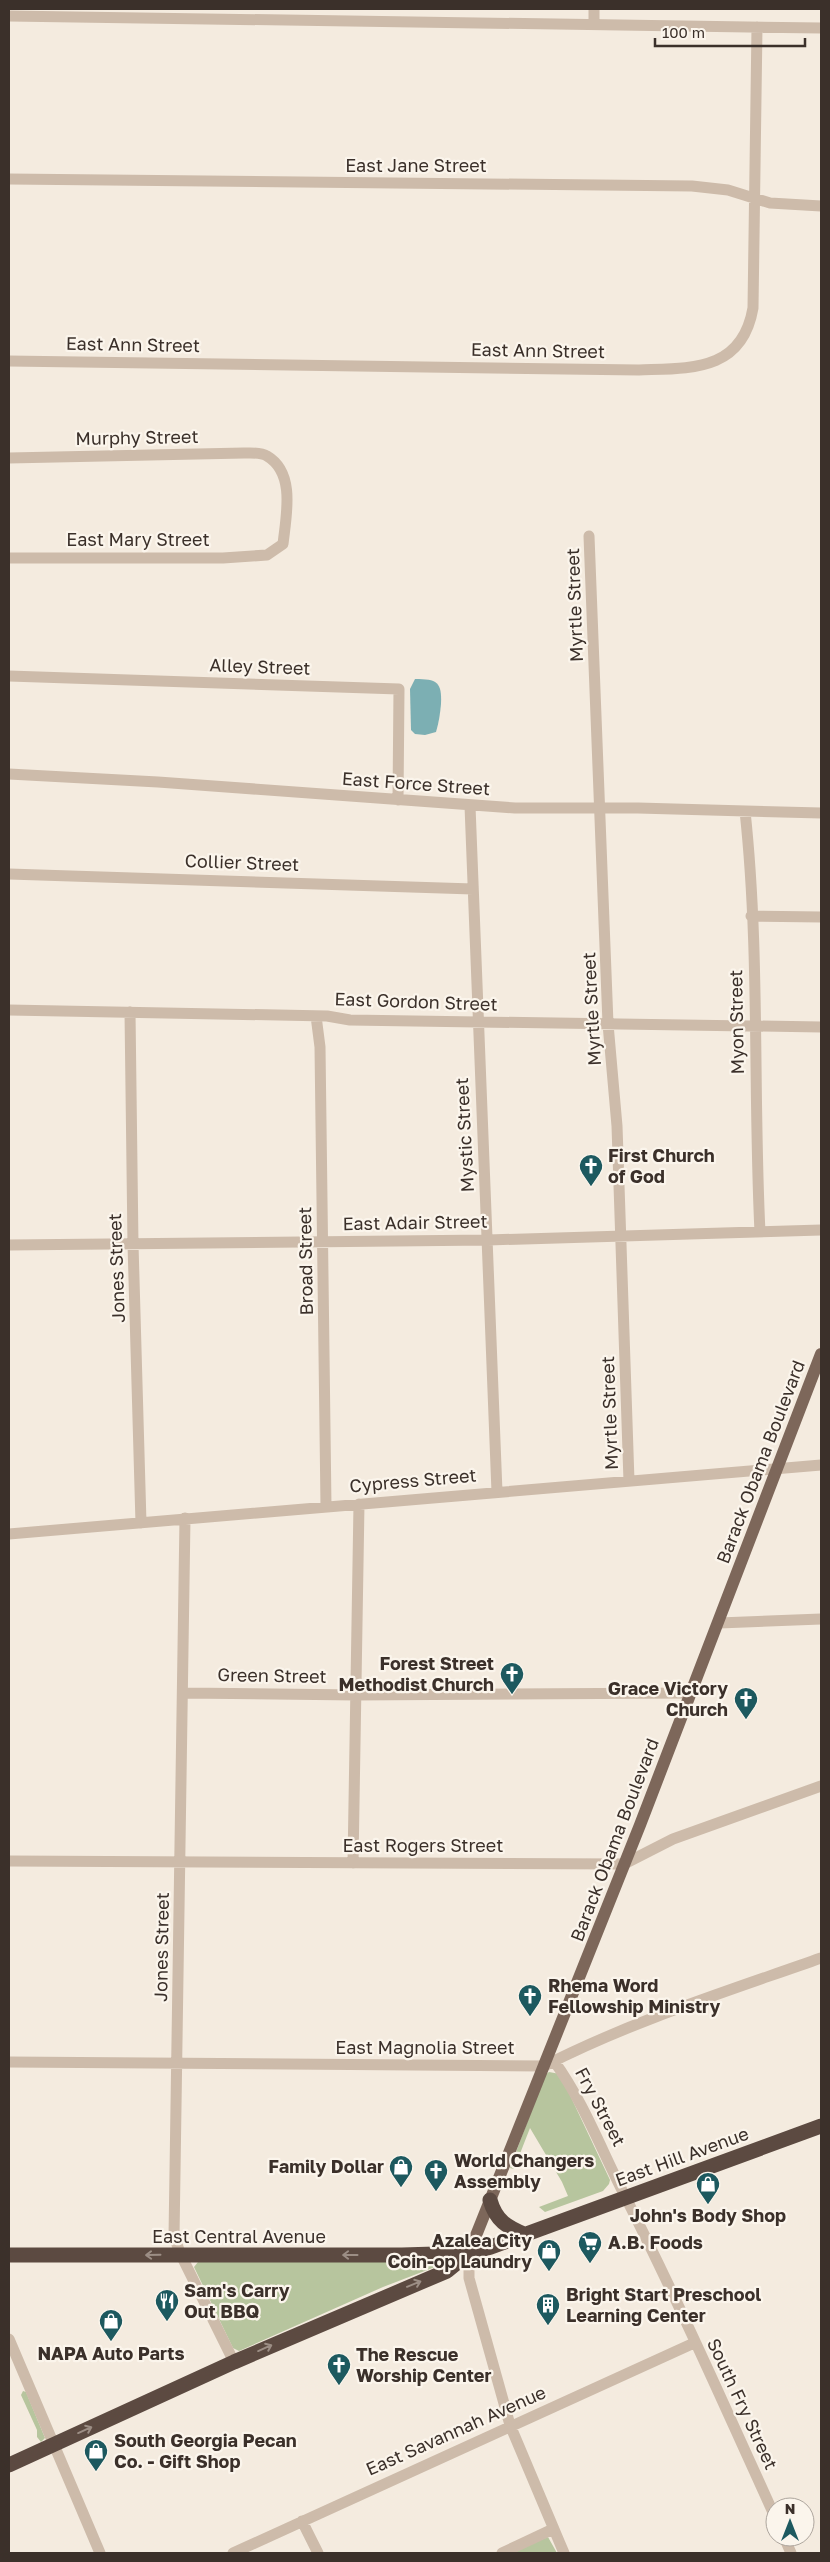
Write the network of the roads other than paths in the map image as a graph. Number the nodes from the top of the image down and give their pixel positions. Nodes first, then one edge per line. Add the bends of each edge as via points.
1 (594, 9) edge
2 (9, 16) edge
3 (594, 24) junction
4 (757, 27) junction
5 (821, 28) edge
6 (9, 180) edge
7 (754, 198) junction
8 (821, 206) edge
9 (9, 361) edge
10 (9, 458) edge
11 (589, 536) dead end
12 (267, 555) joint
13 (9, 558) edge
14 (9, 676) edge
15 (9, 774) edge
16 (398, 800) junction
17 (470, 806) junction
18 (600, 807) junction
19 (744, 811) junction
20 (821, 813) edge
21 (9, 874) edge
22 (473, 889) junction
23 (751, 916) junction
24 (821, 917) edge
25 (9, 1010) edge
26 (130, 1012) junction
27 (316, 1016) junction
28 (477, 1022) junction
29 (608, 1024) junction
30 (755, 1026) junction
31 (821, 1027) edge
32 (821, 1230) edge
33 (760, 1232) junction
34 (621, 1235) junction
35 (488, 1240) junction
36 (324, 1242) junction
37 (133, 1244) junction
38 (9, 1245) edge
39 (821, 1354) edge
40 (821, 1465) edge
41 (778, 1468) junction
42 (630, 1481) junction
43 (497, 1492) junction
44 (360, 1504) junction
45 (326, 1506) junction
46 (185, 1518) junction
47 (141, 1523) junction
48 (9, 1534) edge
49 (821, 1619) edge
50 (720, 1623) junction
51 (183, 1693) junction
52 (691, 1693) junction
53 (356, 1695) junction
54 (821, 1786) edge
55 (9, 1861) edge
56 (181, 1862) junction
57 (354, 1863) junction
58 (624, 1864) junction
59 (821, 1958) edge
60 (9, 2062) edge
61 (176, 2064) junction
62 (549, 2064) junction
63 (821, 2126) edge
64 (626, 2198) junction
65 (490, 2200) junction
66 (526, 2235) junction
67 (469, 2253) junction
68 (9, 2255) edge
69 (181, 2255) junction
70 (9, 2339) edge
71 (694, 2343) junction
72 (234, 2362) junction
73 (510, 2425) junction
74 (55, 2444) junction
75 (9, 2464) edge
76 (765, 2497) edge
77 (302, 2521) junction
78 (553, 2528) junction
79 (100, 2553) edge
80 (233, 2553) edge
81 (318, 2553) edge
82 (502, 2553) edge
83 (564, 2553) edge

1 - 3 street
2 - 3 street
3 - 4 street
4 - 5 street
4 - 7 street, East Ann Street
6 - 7 street, East Jane Street via 692,186 728,190
7 - 8 street, East Jane Street via 770,203
7 - 9 street, East Ann Street via 751,318 733,349 723,358 706,365 639,370
10 - 12 street, Murphy Street via 266,455 279,466 286,482 283,544
11 - 18 street, Myrtle Street
12 - 13 street, East Mary Street
14 - 16 street, Alley Street via 399,689
15 - 16 street, East Force Street
16 - 17 street, East Force Street
17 - 18 street, East Force Street via 532,809
17 - 22 street, Mystic Street
18 - 19 street, East Force Street
18 - 29 street, Myrtle Street
19 - 20 street, East Force Street
19 - 23 street, Myon Street
21 - 22 street, Collier Street
22 - 28 street, Mystic Street
23 - 24 street
23 - 30 street, Myon Street
25 - 26 street, East Gordon Street
26 - 27 street, East Gordon Street
26 - 37 street, Jones Street
27 - 28 street, East Gordon Street via 350,1020
27 - 36 street, Broad Street via 320,1046
28 - 29 street, East Gordon Street
28 - 35 street, Mystic Street
29 - 30 street, East Gordon Street
29 - 34 street, Myrtle Street via 617,1126
30 - 31 street, East Gordon Street
30 - 33 street, Myon Street
32 - 33 street, East Adair Street
33 - 34 street, East Adair Street
34 - 35 street, East Adair Street
34 - 42 street, Myrtle Street
35 - 36 street, East Adair Street
35 - 43 street, Mystic Street
36 - 37 street, East Adair Street
36 - 45 street, Broad Street
37 - 38 street, East Adair Street
37 - 47 street, Jones Street
39 - 41 main road, Barack Obama Boulevard
40 - 41 street, Cypress Street
41 - 42 street, Cypress Street
41 - 50 main road, Barack Obama Boulevard
42 - 43 street, Cypress Street
43 - 44 street, Cypress Street
44 - 45 street, Cypress Street
44 - 53 street
45 - 46 street, Cypress Street
46 - 47 street, Cypress Street
46 - 51 street, Jones Street
47 - 48 street, Cypress Street
49 - 50 street
50 - 52 main road, Barack Obama Boulevard
51 - 53 street, Green Street
51 - 56 street, Jones Street
52 - 53 street, Green Street
52 - 58 main road, Barack Obama Boulevard
53 - 57 street
54 - 58 street, East Rogers Street via 674,1839
55 - 56 street, East Rogers Street
56 - 57 street, East Rogers Street
56 - 61 street, Jones Street
57 - 58 street, East Rogers Street
58 - 62 main road, Barack Obama Boulevard
59 - 62 street, East Magnolia Street via 676,2009
60 - 61 street, East Magnolia Street
61 - 62 street, East Magnolia Street
61 - 69 street, Jones Street via 174,2237
62 - 64 street, Fry Street via 582,2103
62 - 65 main road, Barack Obama Boulevard
63 - 64 highway, East Hill Avenue
64 - 66 highway, East Hill Avenue
64 - 71 street, South Fry Street
65 - 66 highway via 501,2223
65 - 67 main road, Barack Obama Boulevard
66 - 67 highway, East Hill Avenue
67 -> 69 highway, East Central Avenue
72 -> 67 highway, East Hill Avenue via 447,2271
67 - 73 street via 471,2285
69 -> 68 highway, East Central Avenue
69 - 72 street, Jones Street
70 - 74 street
71 - 73 street, East Savannah Avenue
71 - 76 street, South Fry Street
74 -> 72 highway, East Hill Avenue
73 - 77 street, East Savannah Avenue
73 - 78 street
74 - 75 highway, East Hill Avenue
74 - 79 street
77 - 80 street, East Savannah Avenue
77 - 81 street
78 - 82 street
78 - 83 street

